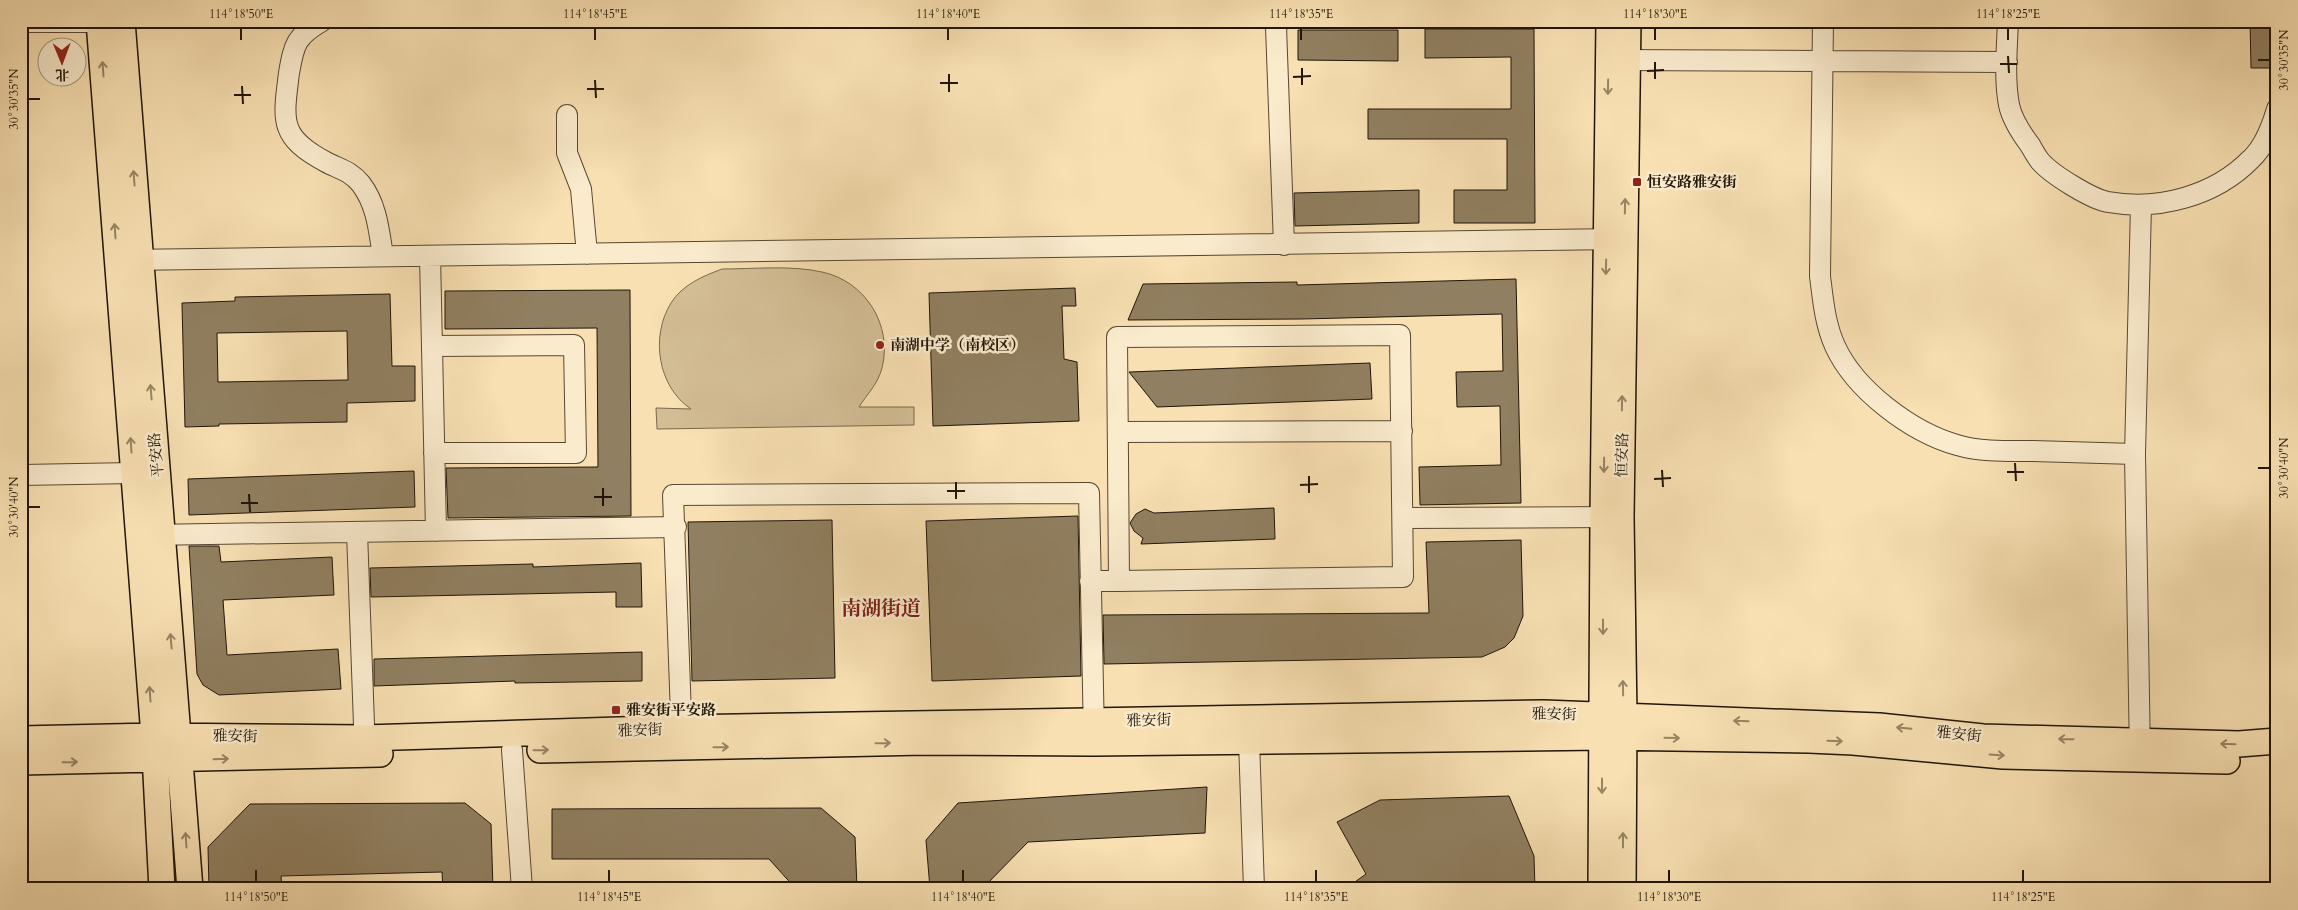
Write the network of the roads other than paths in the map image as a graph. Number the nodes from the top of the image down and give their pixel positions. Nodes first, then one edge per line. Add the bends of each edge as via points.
1 (122, 21) edge
2 (322, 21) edge
3 (1609, 21) edge
4 (1628, 21) edge
5 (1824, 21) edge
6 (2008, 21) edge
7 (21, 22) edge
8 (99, 22) edge
9 (1275, 23) edge
10 (1618, 60) junction
11 (1823, 62) junction
12 (2007, 62) junction
13 (2277, 109) edge
14 (567, 115) dead end
15 (2140, 205) junction
16 (1615, 239) junction
17 (1284, 245) junction
18 (587, 254) junction
19 (383, 256) junction
20 (430, 256) junction
21 (129, 260) junction
22 (432, 346) junction
23 (1118, 432) junction
24 (1402, 432) junction
25 (434, 453) junction
26 (2136, 454) junction
27 (133, 473) junction
28 (21, 475) edge
29 (1612, 517) junction
30 (1403, 518) junction
31 (676, 527) junction
32 (436, 531) junction
33 (357, 532) junction
34 (163, 534) junction
35 (138, 535) junction
36 (1090, 581) junction
37 (1119, 581) junction
38 (1613, 726) junction
39 (1094, 732) junction
40 (154, 736) junction
41 (682, 738) junction
42 (21, 739) edge
43 (1249, 740) junction
44 (2277, 741) edge
45 (365, 746) junction
46 (180, 748) junction
47 (512, 750) junction
48 (2140, 750) junction
49 (2277, 758) edge
50 (155, 760) junction
51 (21, 762) edge
52 (162, 889) edge
53 (190, 889) edge
54 (522, 889) edge
55 (1254, 889) edge
56 (1602, 889) edge
57 (1623, 889) edge

21 -> 1 main road, 平安路
2 - 19 street via 304,31 297,41 288,85 286,125 291,136 305,148 325,162 352,173 360,182 374,208
3 - 10 main road, 恒安路
4 - 10 main road, 恒安路
5 - 11 street
6 - 12 street
7 - 8 street
21 -> 8 main road, 平安路
9 - 17 street
10 - 11 street
10 - 16 main road, 恒安路
11 - 12 street
11 - 26 street via 1820,276 1824,314 1836,347 1859,381 1882,406 1957,445 2003,451
12 - 15 street via 2009,106 2020,132 2041,162 2076,188 2106,202
13 - 15 street via 2271,129 2252,158 2226,180 2170,202
14 - 18 street via 567,153 581,189
15 - 26 street
16 - 17 street
16 - 29 main road, 恒安路
17 - 18 street
18 - 20 street
19 - 20 street
19 - 21 street
20 - 22 street
27 -> 21 main road, 平安路
34 -> 21 main road, 平安路
22 - 25 street
22 - 25 street via 574,345 576,453
23 - 24 street
23 - 24 street via 1117,338 1400,334
23 - 37 street
24 - 30 street
25 - 32 street
26 - 48 street
27 - 28 street
27 - 35 main road, 平安路
29 - 30 street
29 - 38 main road, 恒安路
30 - 37 street via 1403,578
31 - 32 street
31 - 36 street via 673,495 1089,493
31 - 41 street
32 - 33 street
33 - 34 street
33 - 45 street
34 - 35 street
46 -> 34 main road, 平安路
40 -> 35 main road, 平安路
36 - 37 street
36 - 39 street
38 - 39 main road, 雅安街 via 1544,713
38 - 43 main road, 雅安街
38 - 48 main road, 雅安街 via 1870,743 2003,756
38 -> 56 main road, 恒安路
57 -> 38 main road, 恒安路
39 - 41 main road, 雅安街 via 924,742
39 - 43 main road, 雅安街
40 - 42 main road, 雅安街
40 - 46 main road, 雅安街
40 - 50 main road, 平安路
41 - 45 main road, 雅安街
47 -> 41 main road, 雅安街
43 - 55 street
44 -> 48 main road, 雅安街
45 - 46 main road, 雅安街
45 - 47 main road, 雅安街
46 - 50 main road, 雅安街
53 -> 46 main road, 平安路
47 - 54 street
48 - 49 main road, 雅安街 via 2242,761
51 -> 50 main road, 雅安街
50 - 52 main road, 平安路

